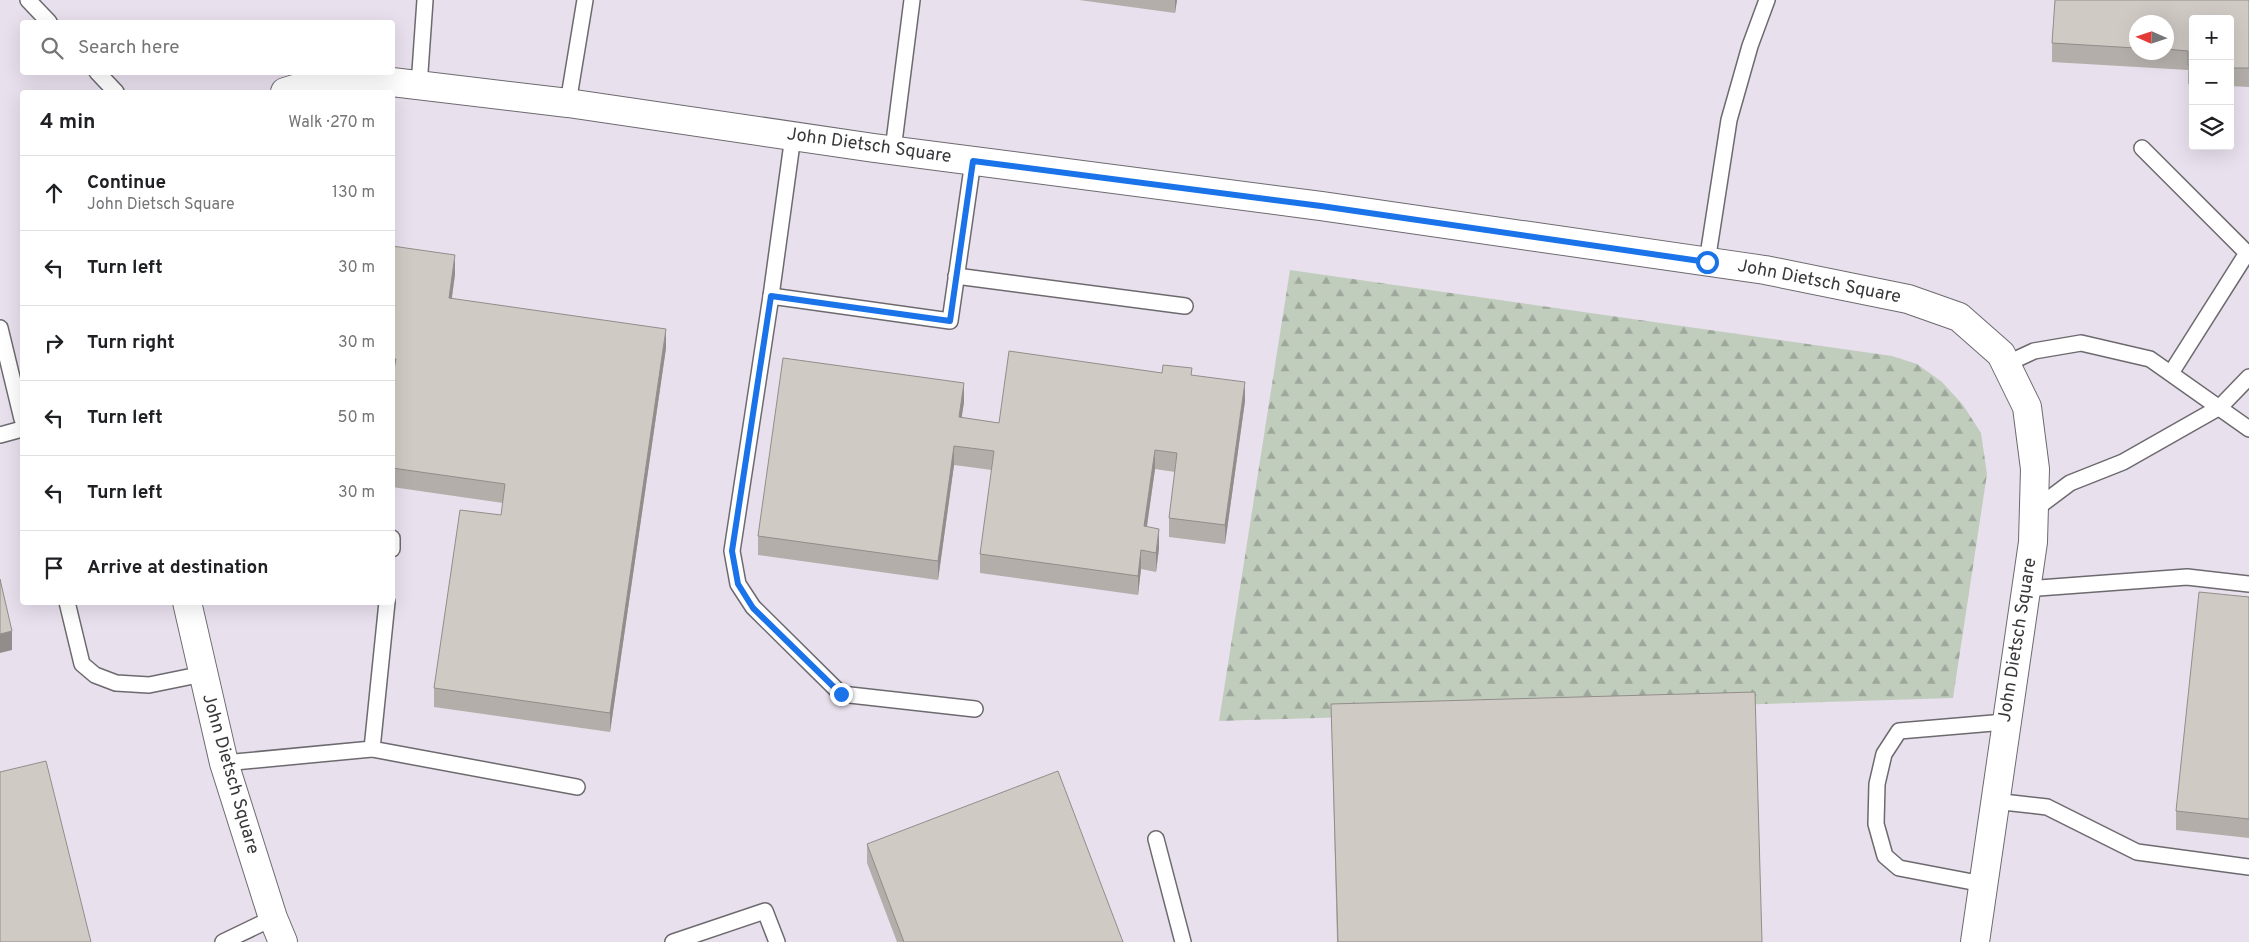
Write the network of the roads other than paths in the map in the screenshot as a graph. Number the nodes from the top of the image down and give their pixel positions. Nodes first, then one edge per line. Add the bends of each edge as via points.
1 (28, 0) edge
2 (425, 0) edge
3 (585, 0) edge
4 (912, 0) edge
5 (1767, 0) edge
6 (47, 20) edge
7 (100, 75) edge
8 (419, 86) junction
9 (114, 90) edge
10 (291, 90) edge
11 (568, 103) junction
12 (793, 136) junction
13 (2142, 148) dead end
14 (893, 150) junction
15 (973, 161) junction
16 (1707, 262) junction
17 (956, 276) junction
18 (771, 296) junction
19 (1185, 306) dead end
20 (0, 328) edge
21 (2006, 364) junction
22 (2171, 373) junction
23 (2249, 377) edge
24 (2220, 407) junction
25 (20, 411) edge
26 (2249, 429) edge
27 (20, 430) edge
28 (0, 435) edge
29 (2034, 510) junction
30 (2249, 584) edge
31 (2025, 589) junction
32 (68, 605) edge
33 (187, 605) edge
34 (387, 605) edge
35 (203, 674) junction
36 (975, 709) dead end
37 (2006, 722) junction
38 (372, 749) junction
39 (224, 763) junction
40 (577, 787) dead end
41 (1994, 801) junction
42 (1156, 839) dead end
43 (2249, 867) edge
44 (1983, 884) junction
45 (278, 930) edge
46 (223, 942) edge
47 (673, 942) edge
48 (777, 942) edge
49 (1183, 942) edge
50 (1975, 942) edge

1 - 6 lane
2 - 8 lane
3 - 11 lane
4 - 14 lane
5 - 16 lane via 1729,120
7 - 9 lane
8 - 10 street, John Dietsch Square via 392,82 311,84
8 - 11 street, John Dietsch Square
11 - 12 street, John Dietsch Square
12 - 14 street, John Dietsch Square
12 - 18 lane
13 - 22 lane via 2247,254
14 - 15 street, John Dietsch Square
15 - 16 street, John Dietsch Square via 1321,206
15 - 17 lane
16 - 21 street, John Dietsch Square via 1765,270 1908,299 1959,317 2001,354
17 - 18 lane via 950,321
17 - 19 lane
18 - 36 lane via 732,551 738,584 753,608 841,694
20 - 25 lane
21 - 22 lane via 2034,352 2081,343 2150,359
21 - 29 street, John Dietsch Square via 2027,407 2035,469
22 - 24 lane
23 - 24 lane
24 - 26 lane
24 - 29 lane via 2123,462 2070,483
27 - 28 lane
29 - 31 street, John Dietsch Square via 2033,542
30 - 31 lane via 2187,577
31 - 37 street, John Dietsch Square
32 - 35 lane via 82,664 95,676 116,683 149,685
33 - 35 street, John Dietsch Square
34 - 38 lane
35 - 39 street, John Dietsch Square
37 - 41 street, John Dietsch Square
37 - 44 lane via 1900,731 1884,754 1877,784 1876,824 1885,856 1899,868
38 - 39 lane
38 - 40 lane
39 - 45 street, John Dietsch Square
41 - 43 lane via 2047,807 2137,852
41 - 44 street, John Dietsch Square
42 - 49 lane
44 - 50 street, John Dietsch Square
45 - 46 lane
47 - 48 lane via 765,911

